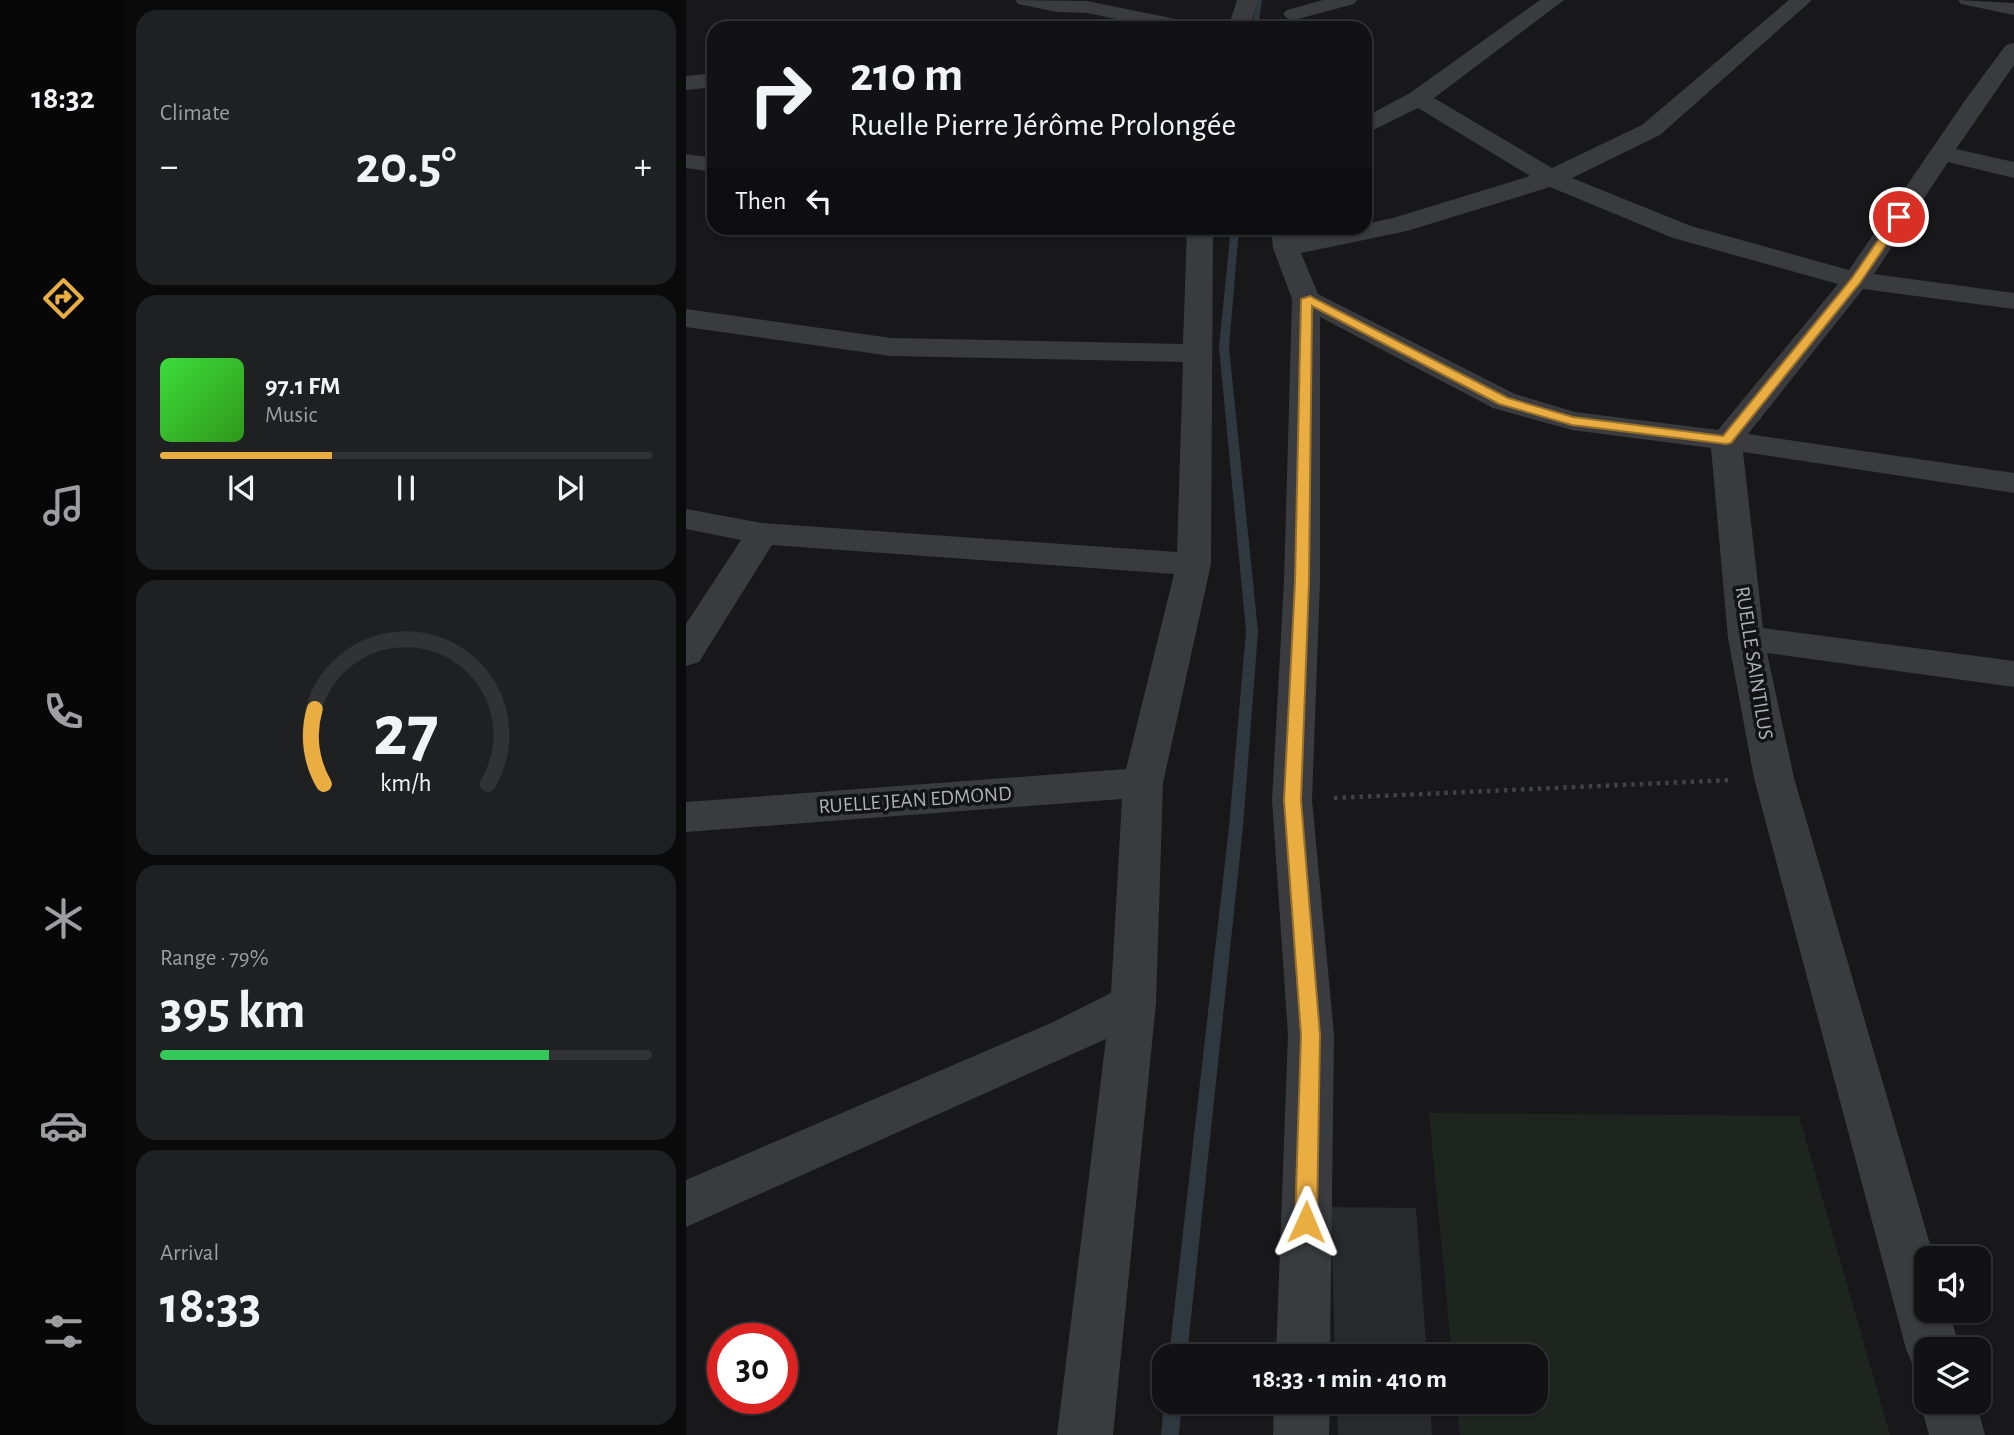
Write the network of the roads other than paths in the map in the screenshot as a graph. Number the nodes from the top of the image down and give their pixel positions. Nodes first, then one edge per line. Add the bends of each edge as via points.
1 (1025, 0) edge
2 (1247, 0) edge
3 (1348, 0) edge
4 (1555, 0) edge
5 (1802, 0) edge
6 (1968, 0) edge
7 (1058, 3) edge
8 (2014, 9) edge
9 (1294, 14) edge
10 (1156, 21) edge
11 (1241, 21) edge
12 (2010, 63) edge
13 (707, 81) edge
14 (686, 83) edge
15 (1418, 98) junction
16 (1372, 123) edge
17 (1943, 153) junction
18 (686, 161) edge
19 (707, 164) edge
20 (2014, 170) edge
21 (1551, 178) junction
22 (1372, 228) edge
23 (1200, 235) edge
24 (1311, 235) edge
25 (1285, 238) edge
26 (1856, 280) junction
27 (1306, 299) junction
28 (2014, 301) edge
29 (686, 317) edge
30 (1198, 353) junction
31 (1726, 440) junction
32 (2014, 484) edge
33 (686, 519) edge
34 (762, 534) junction
35 (1194, 565) junction
36 (1746, 638) junction
37 (686, 653) edge
38 (2014, 674) edge
39 (1143, 783) junction
40 (686, 817) edge
41 (1133, 1003) junction
42 (686, 1204) edge
43 (1930, 1337) edge
44 (1303, 1344) edge
45 (1302, 1414) edge
46 (1951, 1414) edge
47 (1085, 1435) edge
48 (1301, 1435) edge
49 (1957, 1435) edge

1 - 7 street
2 - 11 street
3 - 9 street
4 - 15 street
5 - 21 street via 1651,130
6 - 8 street
7 - 10 street
12 - 17 street
13 - 14 street
15 - 16 street
15 - 21 street
17 - 20 street
17 - 26 street
18 - 19 street
21 - 22 street via 1398,225
21 - 26 street via 1682,232
23 - 30 street
24 - 25 street
25 - 27 street
26 - 28 street
26 - 31 street
27 - 31 street via 1504,401 1572,421
27 - 44 street via 1302,582 1292,800 1311,1035
29 - 30 street via 891,347
30 - 35 street
31 - 32 street
31 - 36 street, RUELLE SAINTILUS
33 - 34 street
34 - 35 street
34 - 37 street
35 - 39 street
36 - 38 street
36 - 43 street, RUELLE SAINTILUS via 1774,778
39 - 40 street, RUELLE JEAN EDMOND
39 - 41 street
41 - 42 street via 1067,1037
41 - 47 street
45 - 48 street
46 - 49 street

